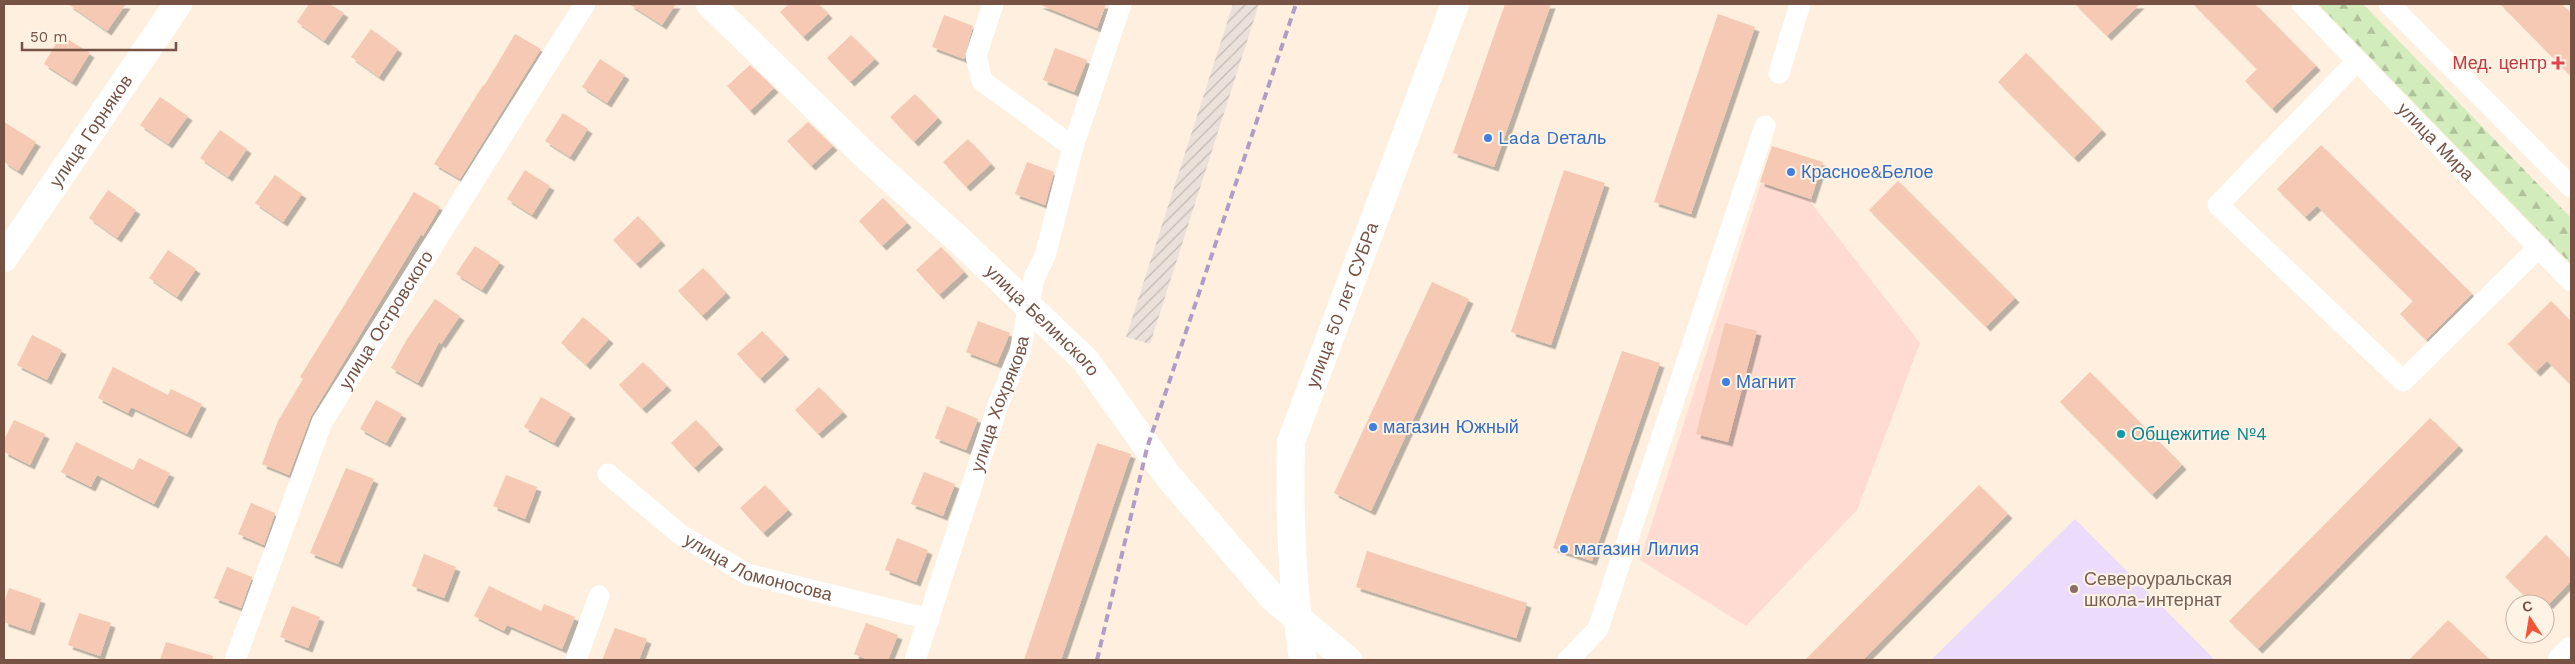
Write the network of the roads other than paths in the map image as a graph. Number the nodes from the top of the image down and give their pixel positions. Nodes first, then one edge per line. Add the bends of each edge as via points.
1 (178, 4) edge
2 (585, 4) edge
3 (710, 4) edge
4 (993, 4) edge
5 (1121, 4) edge
6 (1455, 4) edge
7 (1800, 4) edge
8 (2302, 4) edge
9 (2388, 4) edge
10 (2357, 61) junction
11 (1778, 73) dead end
12 (1765, 126) dead end
13 (1074, 147) junction
14 (2571, 187) edge
15 (2538, 248) junction
16 (4, 258) edge
17 (2571, 281) edge
18 (1030, 306) junction
19 (608, 474) dead end
20 (599, 596) dead end
21 (1297, 617) junction
22 (929, 619) junction
23 (2571, 651) edge
24 (235, 660) edge
25 (576, 660) edge
26 (914, 660) edge
27 (1303, 660) edge
28 (1348, 660) edge
29 (1568, 660) edge
30 (2562, 660) edge

1 - 16 street, улица Горняков
2 - 24 street, улица Островского via 322,422
3 - 18 street, улица Белинского via 869,160
4 - 13 street via 976,56 982,81
5 - 13 street, улица Хохрякова
6 - 21 street, улица 50 лет СУБРа via 1291,442 1289,511
7 - 11 street
8 - 10 street, улица Мира
9 - 14 street
10 - 15 street, улица Мира
10 - 15 street via 2218,205 2403,381
12 - 29 street via 1598,628
13 - 18 street, улица Хохрякова via 1046,256 1034,278
15 - 17 street, улица Мира
18 - 21 street, улица Белинского via 1086,361 1168,476 1273,598
18 - 22 street, улица Хохрякова via 1020,352 999,402
19 - 22 street, улица Ломоносова via 681,535 747,574
20 - 25 street
21 - 27 street, улица 50 лет СУБРа
21 - 28 street, улица Белинского
22 - 26 street, улица Хохрякова
23 - 30 street

